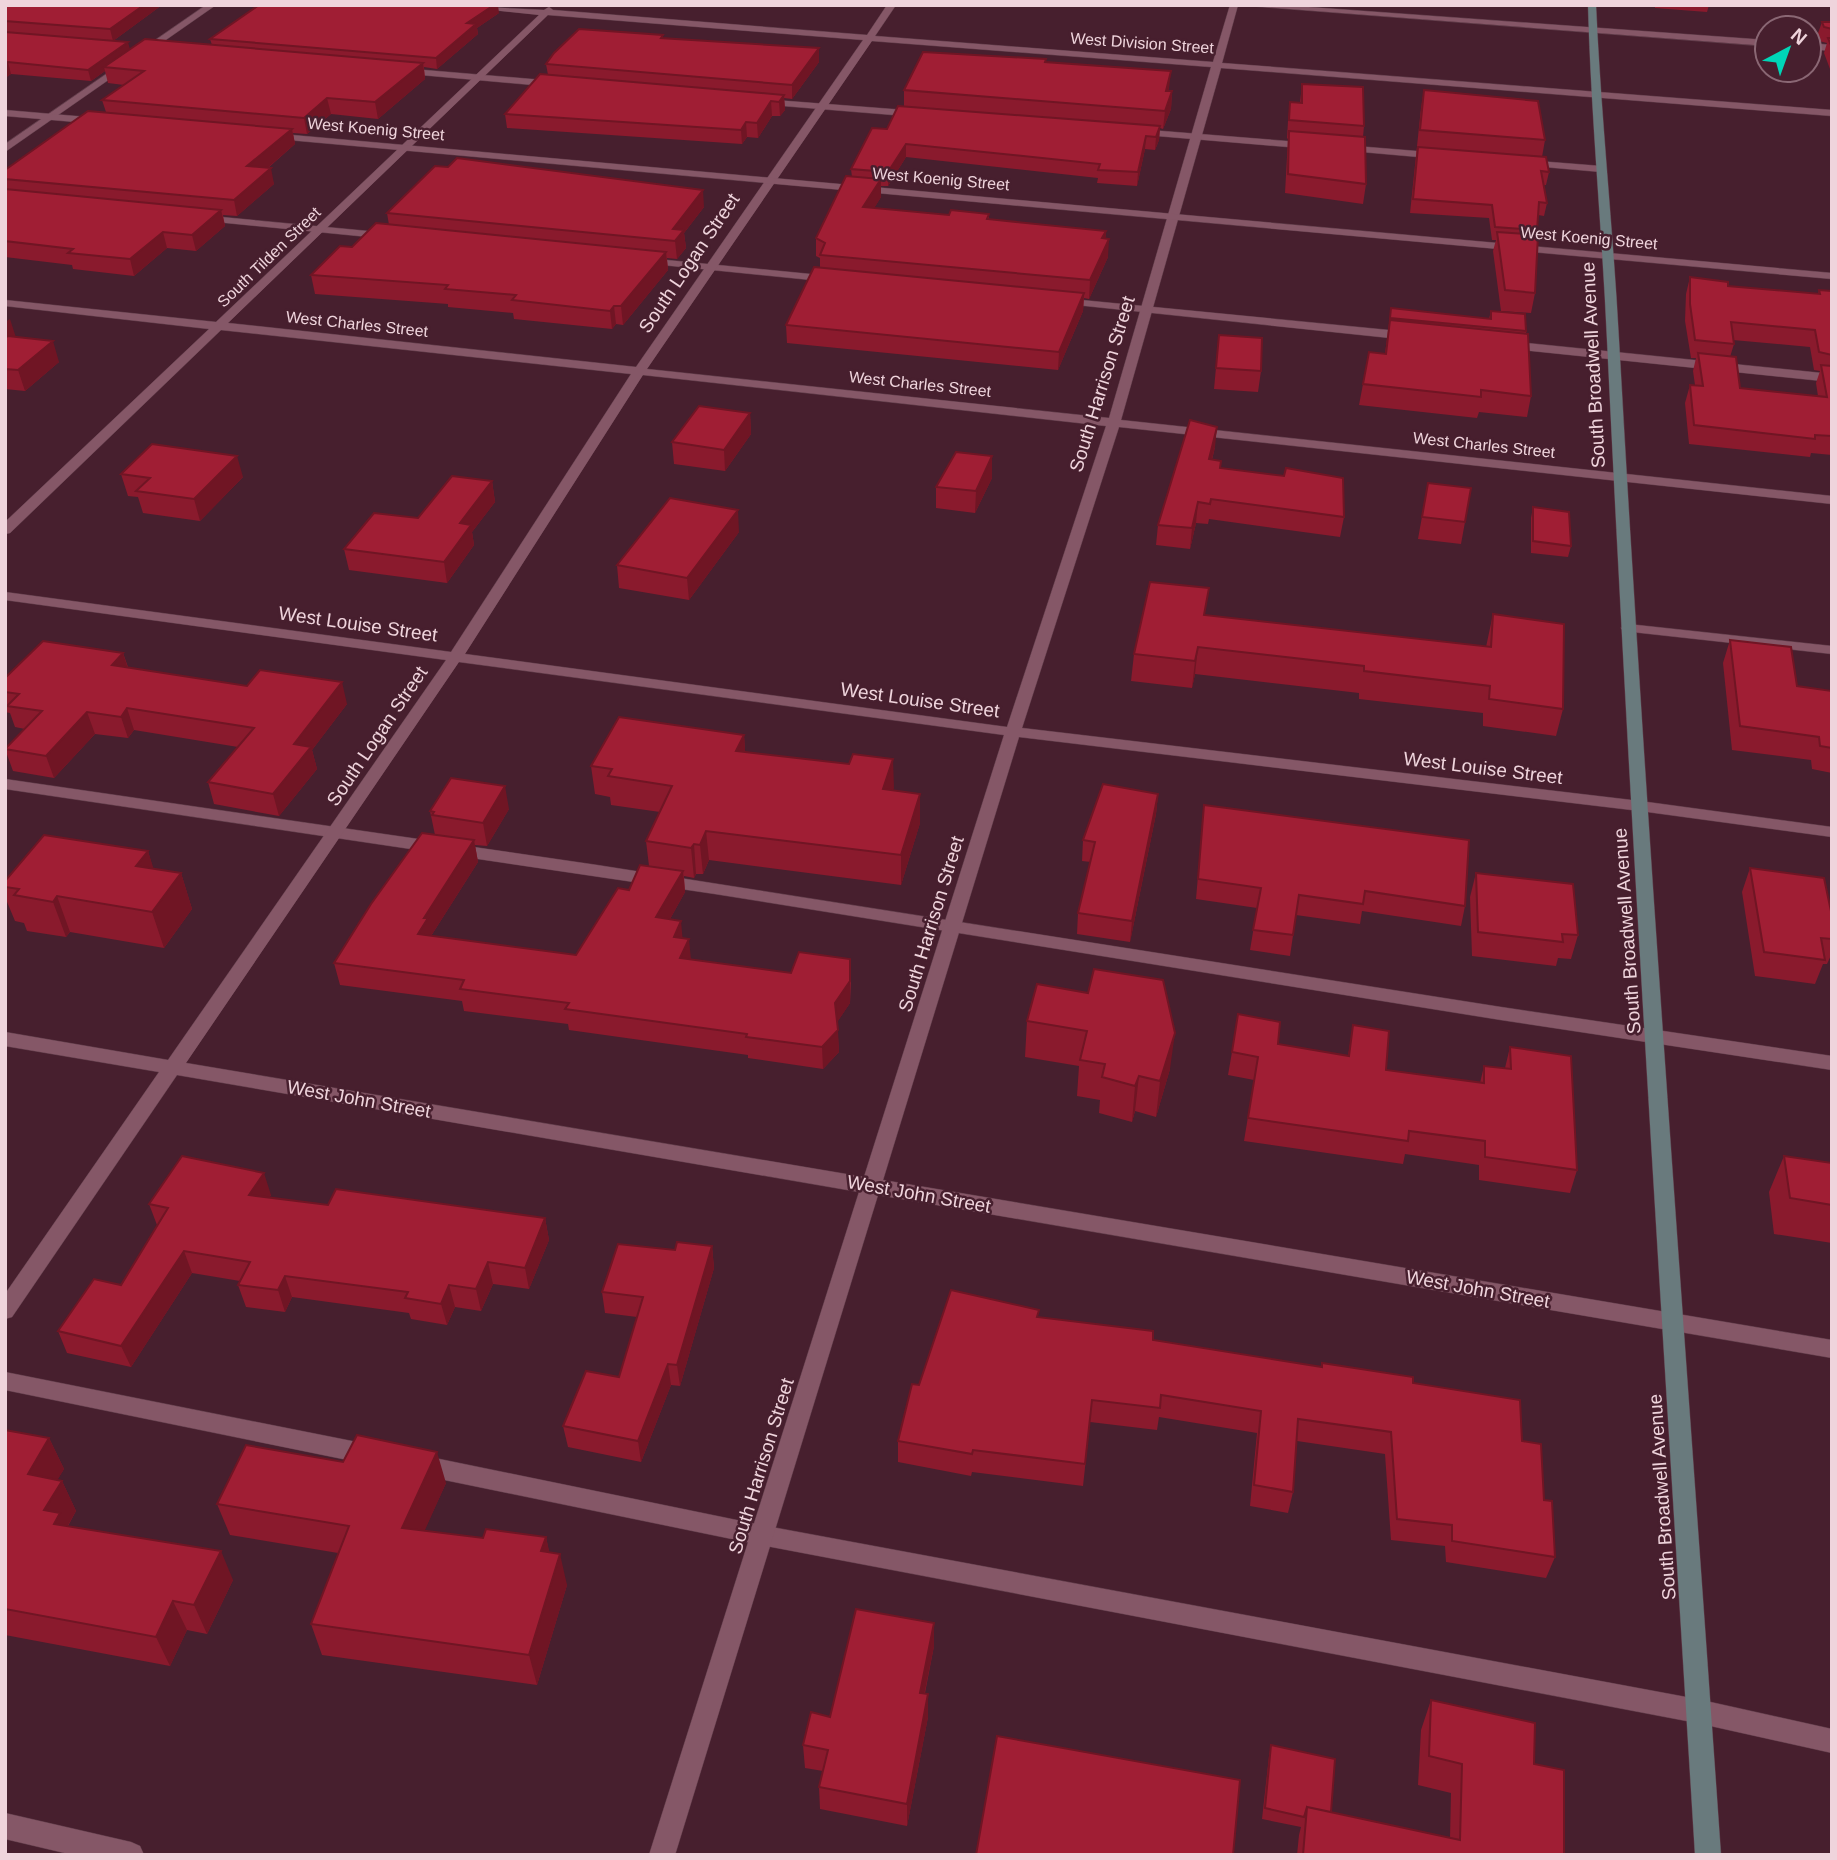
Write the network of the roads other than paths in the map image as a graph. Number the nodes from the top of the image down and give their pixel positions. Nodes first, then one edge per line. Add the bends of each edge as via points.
1 (212, 5) edge
2 (449, 5) edge
3 (892, 5) edge
4 (1234, 5) edge
5 (1241, 5) edge
6 (1592, 5) edge
7 (549, 9) edge
8 (1593, 31) junction
9 (869, 38) junction
10 (1753, 42) edge
11 (135, 49) edge
12 (148, 50) junction
13 (162, 51) edge
14 (1215, 65) junction
15 (396, 71) edge
16 (479, 78) junction
17 (561, 85) edge
18 (1595, 94) junction
19 (752, 101) edge
20 (820, 107) junction
21 (5, 113) edge
22 (1832, 113) edge
23 (932, 116) edge
24 (52, 117) junction
25 (107, 122) edge
26 (1126, 131) edge
27 (257, 135) edge
28 (1196, 137) junction
29 (1317, 146) edge
30 (1331, 147) edge
31 (407, 148) junction
32 (5, 149) edge
33 (1453, 157) edge
34 (1507, 162) edge
35 (1601, 169) junction
36 (769, 180) junction
37 (184, 216) edge
38 (1174, 216) junction
39 (321, 230) junction
40 (404, 238) edge
41 (1609, 256) junction
42 (627, 259) edge
43 (710, 267) junction
44 (1832, 276) edge
45 (847, 280) edge
46 (1051, 300) edge
47 (5, 303) edge
48 (1147, 310) junction
49 (219, 327) junction
50 (1421, 337) edge
51 (1489, 344) edge
52 (1613, 356) junction
53 (639, 372) junction
54 (1832, 378) edge
55 (1114, 422) junction
56 (1620, 477) junction
57 (1832, 500) edge
58 (5, 530) edge
59 (5, 596) edge
60 (1628, 628) junction
61 (1832, 650) edge
62 (455, 657) junction
63 (1013, 732) junction
64 (5, 783) edge
65 (1640, 806) junction
66 (336, 830) junction
67 (1832, 832) edge
68 (952, 925) junction
69 (1655, 1038) junction
70 (5, 1039) edge
71 (1832, 1063) edge
72 (172, 1068) junction
73 (871, 1186) junction
74 (5, 1311) edge
75 (1671, 1322) junction
76 (1832, 1349) edge
77 (5, 1381) edge
78 (761, 1535) junction
79 (1696, 1712) junction
80 (1832, 1741) edge
81 (5, 1826) edge
82 (131, 1855) edge
83 (662, 1855) edge
84 (1708, 1855) edge

1 - 12 street
2 - 7 street, West Division Street
3 - 9 street, South Logan Street
4 - 14 street, South Harrison Street
5 - 8 street
6 - 8 main road, South Broadwell Avenue
7 - 9 street, West Division Street
7 - 16 street, South Tilden Street
8 - 10 street
8 - 18 main road, South Broadwell Avenue
9 - 14 street, West Division Street
9 - 20 street, South Logan Street
11 - 12 street
12 - 13 street
12 - 24 street
14 - 18 street, West Division Street
14 - 28 street, South Harrison Street
15 - 16 street
16 - 17 street
16 - 31 street, South Tilden Street
18 - 22 street, West Division Street
18 - 35 main road, South Broadwell Avenue
19 - 20 street
20 - 23 street
20 - 36 street, South Logan Street
21 - 24 street
24 - 25 street
24 - 32 street
26 - 28 street
27 - 31 street, West Koenig Street
28 - 29 street
28 - 38 street, South Harrison Street
30 - 33 street
31 - 36 street, West Koenig Street
31 - 39 street, South Tilden Street
34 - 35 street
35 - 41 main road, South Broadwell Avenue
36 - 38 street, West Koenig Street
36 - 43 street, South Logan Street
37 - 39 street
38 - 41 street, West Koenig Street
38 - 48 street, South Harrison Street
39 - 40 street
39 - 49 street, South Tilden Street
41 - 44 street, West Koenig Street
41 - 52 main road, South Broadwell Avenue
42 - 43 street
43 - 45 street
43 - 53 street, South Logan Street
46 - 48 street
47 - 49 street, West Charles Street
48 - 50 street
48 - 55 street, South Harrison Street
49 - 53 street, West Charles Street
49 - 58 street, South Tilden Street
51 - 52 street
52 - 54 street
52 - 56 main road, South Broadwell Avenue
53 - 55 street, West Charles Street
53 - 62 street, South Logan Street
55 - 56 street, West Charles Street
55 - 63 street, South Harrison Street
56 - 57 street, West Charles Street
56 - 60 main road, South Broadwell Avenue
59 - 62 street, West Louise Street
60 - 61 street
60 - 65 main road, South Broadwell Avenue
62 - 63 street, West Louise Street
62 - 66 street, South Logan Street
63 - 65 street, West Louise Street
63 - 68 street, South Harrison Street
64 - 66 street
65 - 67 street, West Louise Street
65 - 69 main road, South Broadwell Avenue
66 - 68 street
66 - 72 street, South Logan Street
68 - 69 street
68 - 73 street, South Harrison Street
69 - 71 street
69 - 75 main road, South Broadwell Avenue
70 - 72 street, West John Street
72 - 73 street, West John Street
72 - 74 street, South Logan Street
73 - 75 street, West John Street
73 - 78 street, South Harrison Street
75 - 76 street, West John Street
75 - 79 main road, South Broadwell Avenue
77 - 78 street
78 - 79 street
78 - 83 street, South Harrison Street
79 - 80 street
79 - 84 main road, South Broadwell Avenue
81 - 82 street

